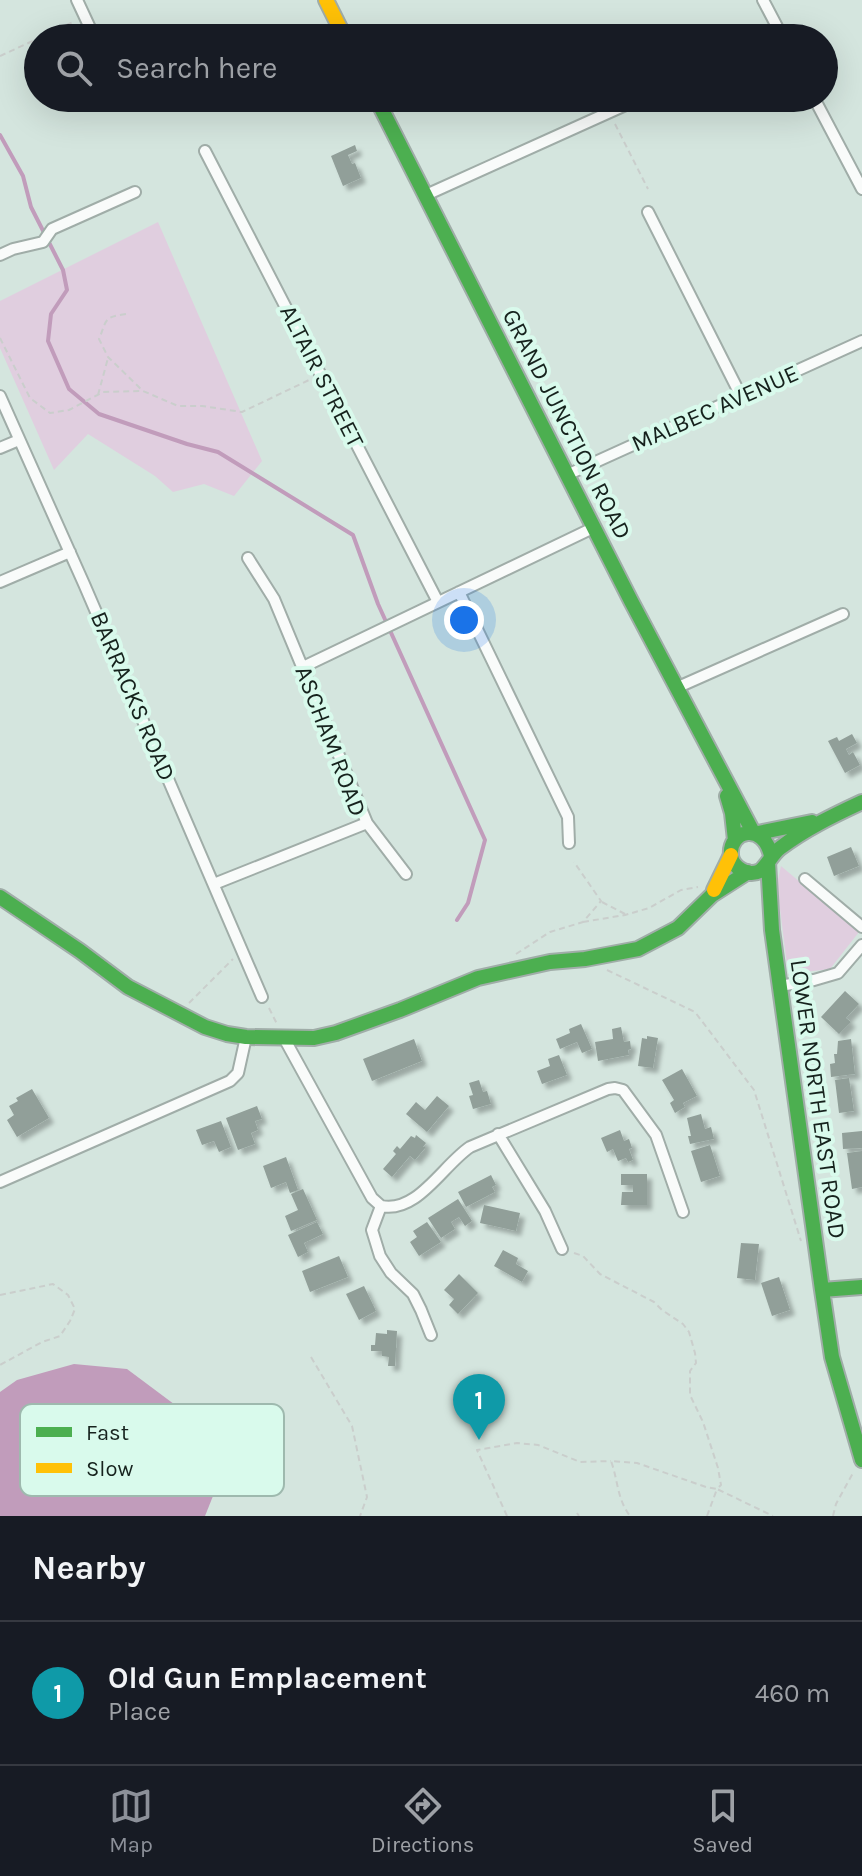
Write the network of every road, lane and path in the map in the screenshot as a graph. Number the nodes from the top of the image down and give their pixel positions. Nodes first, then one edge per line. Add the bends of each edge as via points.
1 (77, 0) edge
2 (326, 0) edge
3 (763, 0) edge
4 (85, 17) junction
5 (70, 24) edge
6 (88, 24) edge
7 (338, 24) edge
8 (775, 24) edge
9 (24, 45) edge
10 (0, 56) edge
11 (383, 112) edge
12 (609, 112) joint
13 (821, 112) edge
14 (205, 151) dead end
15 (648, 189) dead end
16 (862, 189) edge
17 (135, 192) dead end
18 (426, 195) junction
19 (648, 212) dead end
20 (0, 255) edge
21 (126, 314) dead end
22 (0, 338) edge
23 (862, 341) edge
24 (108, 357) junction
25 (321, 375) junction
26 (143, 391) junction
27 (98, 395) junction
28 (0, 396) edge
29 (741, 396) junction
30 (19, 440) junction
31 (0, 448) edge
32 (569, 474) junction
33 (595, 527) junction
34 (70, 552) junction
35 (248, 558) dead end
36 (0, 582) edge
37 (459, 592) junction
38 (438, 602) junction
39 (843, 614) dead end
40 (303, 667) junction
41 (676, 688) junction
42 (720, 769) junction
43 (862, 802) edge
44 (822, 820) junction
45 (367, 823) junction
46 (755, 833) junction
47 (569, 843) dead end
48 (733, 847) junction
49 (769, 859) junction
50 (574, 862) dead end
51 (749, 872) junction
52 (406, 874) dead end
53 (805, 879) dead end
54 (214, 884) junction
55 (708, 890) junction
56 (0, 897) edge
57 (601, 901) junction
58 (625, 915) junction
59 (583, 922) junction
60 (862, 927) edge
61 (772, 930) junction
62 (862, 945) edge
63 (242, 950) junction
64 (514, 955) dead end
65 (585, 959) junction
66 (780, 986) junction
67 (262, 997) joint
68 (178, 1014) junction
69 (246, 1037) junction
70 (284, 1038) junction
71 (498, 1134) junction
72 (0, 1182) edge
73 (381, 1206) junction
74 (683, 1212) dead end
75 (562, 1249) joint
76 (805, 1249) dead end
77 (862, 1287) edge
78 (822, 1290) junction
79 (0, 1295) edge
80 (431, 1335) dead end
81 (311, 1357) dead end
82 (0, 1365) edge
83 (862, 1459) edge
84 (611, 1461) junction
85 (717, 1489) junction
86 (360, 1516) edge
87 (507, 1516) edge
88 (630, 1516) edge
89 (707, 1516) edge
90 (773, 1516) edge
91 (833, 1516) edge

1 - 4 street
2 - 7 main road
3 - 8 street
4 - 5 path
4 - 6 street
9 - 10 path
11 - 18 main road, GRAND JUNCTION ROAD
12 - 15 path
12 - 18 street
13 - 16 street
14 - 25 street, ALTAIR STREET
17 - 20 street via 52,229 43,242
18 - 32 main road, GRAND JUNCTION ROAD
19 - 29 street
21 - 24 path via 105,321 99,339
22 - 27 path via 30,398 50,413
23 - 29 street, MALBEC AVENUE
24 - 26 path
24 - 27 path
25 - 26 path via 242,412 178,406
25 - 38 street, ALTAIR STREET
26 - 27 path
28 - 30 street, BARRACKS ROAD
29 - 32 street, MALBEC AVENUE
30 - 31 street
30 - 34 street, BARRACKS ROAD
32 - 33 main road, GRAND JUNCTION ROAD
33 - 37 street
33 - 41 main road, GRAND JUNCTION ROAD
34 - 36 street
34 - 54 street, BARRACKS ROAD
35 - 40 street, ASCHAM ROAD via 274,599
37 - 38 street
37 - 47 street via 568,817
38 - 40 street
39 - 41 street
40 - 45 street, ASCHAM ROAD
41 - 42 main road, GRAND JUNCTION ROAD
42 - 46 main road, GRAND JUNCTION ROAD
42 - 48 main road, GRAND JUNCTION ROAD via 732,813
43 - 44 main road
44 - 46 main road
44 - 49 main road
45 - 52 street
45 - 54 street, ASCHAM ROAD
46 - 48 main road via 743,834
46 - 49 main road via 768,842
48 - 51 main road via 735,864
48 - 55 main road via 724,872
49 - 51 main road via 762,869
49 - 61 main road, LOWER NORTH EAST ROAD
50 - 57 path
51 - 55 main road
51 - 61 main road, LOWER NORTH EAST ROAD via 760,886
53 - 60 street
54 - 63 street, BARRACKS ROAD
55 - 58 path via 681,890
55 - 65 main road via 686,922 656,941
56 - 68 main road via 128,987
57 - 58 path
57 - 59 path
58 - 59 path
59 - 64 path via 550,932
61 - 66 main road, LOWER NORTH EAST ROAD
62 - 66 street via 838,973
63 - 67 street, BARRACKS ROAD
63 - 68 path
65 - 70 main road via 478,978 336,1033
65 - 76 path via 695,1012 704,1023 754,1090
66 - 78 main road, LOWER NORTH EAST ROAD
67 - 70 path
68 - 69 main road
69 - 70 main road
69 - 72 street via 238,1073 230,1081
70 - 73 street
71 - 73 street via 462,1153 409,1202
71 - 74 street via 608,1089 623,1090 656,1135
71 - 75 street
73 - 80 street via 373,1239 384,1266 413,1294
75 - 85 path via 583,1256 600,1274 654,1302 689,1332 696,1363 690,1371 690,1395 718,1468
77 - 78 main road
78 - 83 main road, LOWER NORTH EAST ROAD via 832,1357
79 - 82 path via 53,1284 75,1309 60,1336
81 - 86 path via 352,1426 367,1497
83 - 91 path
84 - 85 path via 637,1463
84 - 87 path via 580,1462 538,1445 517,1443 477,1450
84 - 88 path via 623,1508
85 - 89 path
85 - 90 path

